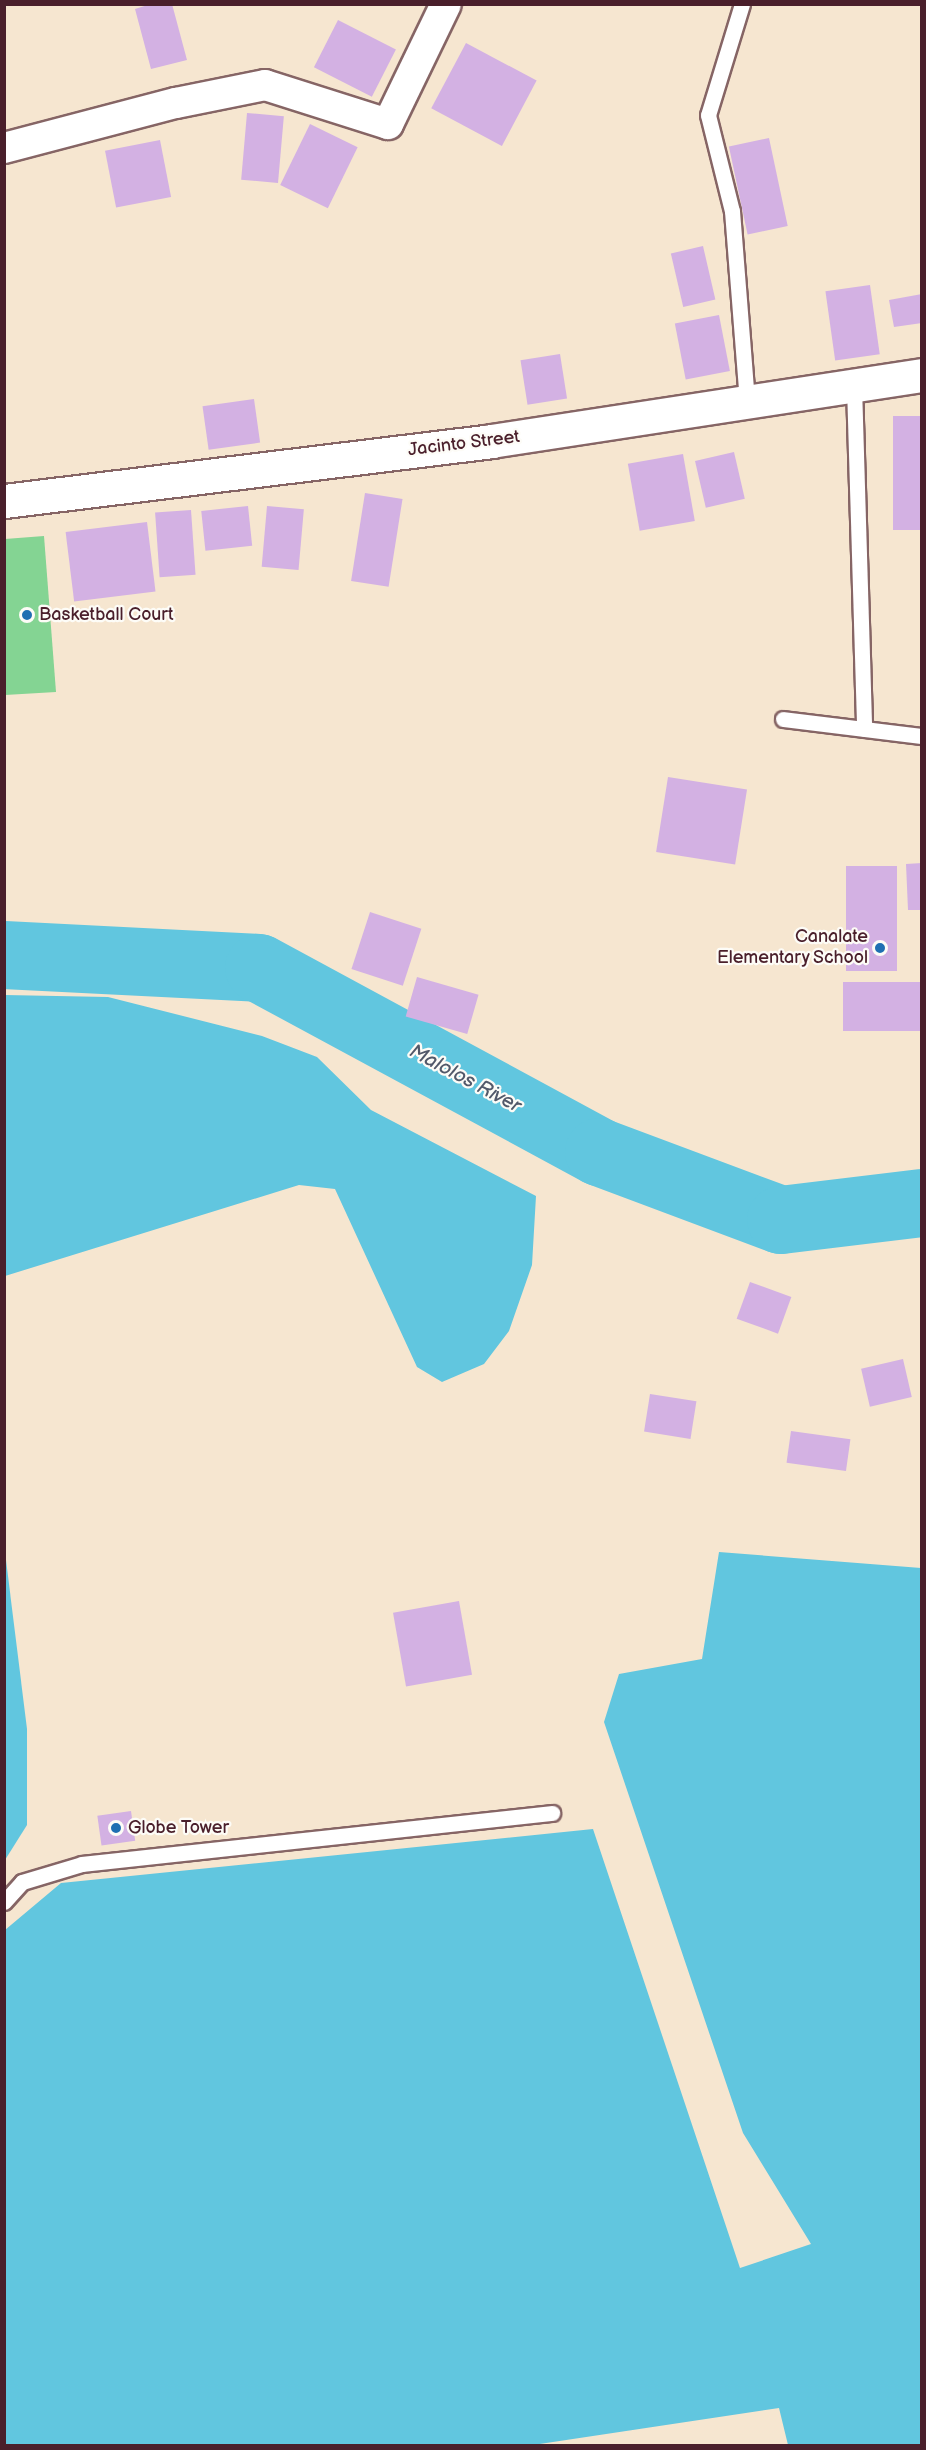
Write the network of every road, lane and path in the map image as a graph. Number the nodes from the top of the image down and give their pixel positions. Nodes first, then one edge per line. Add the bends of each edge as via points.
1 (446, 4) edge
2 (742, 4) edge
3 (4, 148) edge
4 (921, 375) edge
5 (854, 386) junction
6 (747, 402) junction
7 (4, 501) edge
8 (783, 718) dead end
9 (864, 729) junction
10 (921, 736) edge
11 (552, 1813) dead end
12 (4, 1902) edge

1 - 3 street via 388,124 265,85 176,103
2 - 6 lane via 708,115 732,211
4 - 5 main road, Jacinto Street
5 - 6 main road, Jacinto Street
5 - 9 lane
6 - 7 main road, Jacinto Street via 491,441
8 - 9 lane
9 - 10 lane
11 - 12 lane via 82,1864 22,1882

